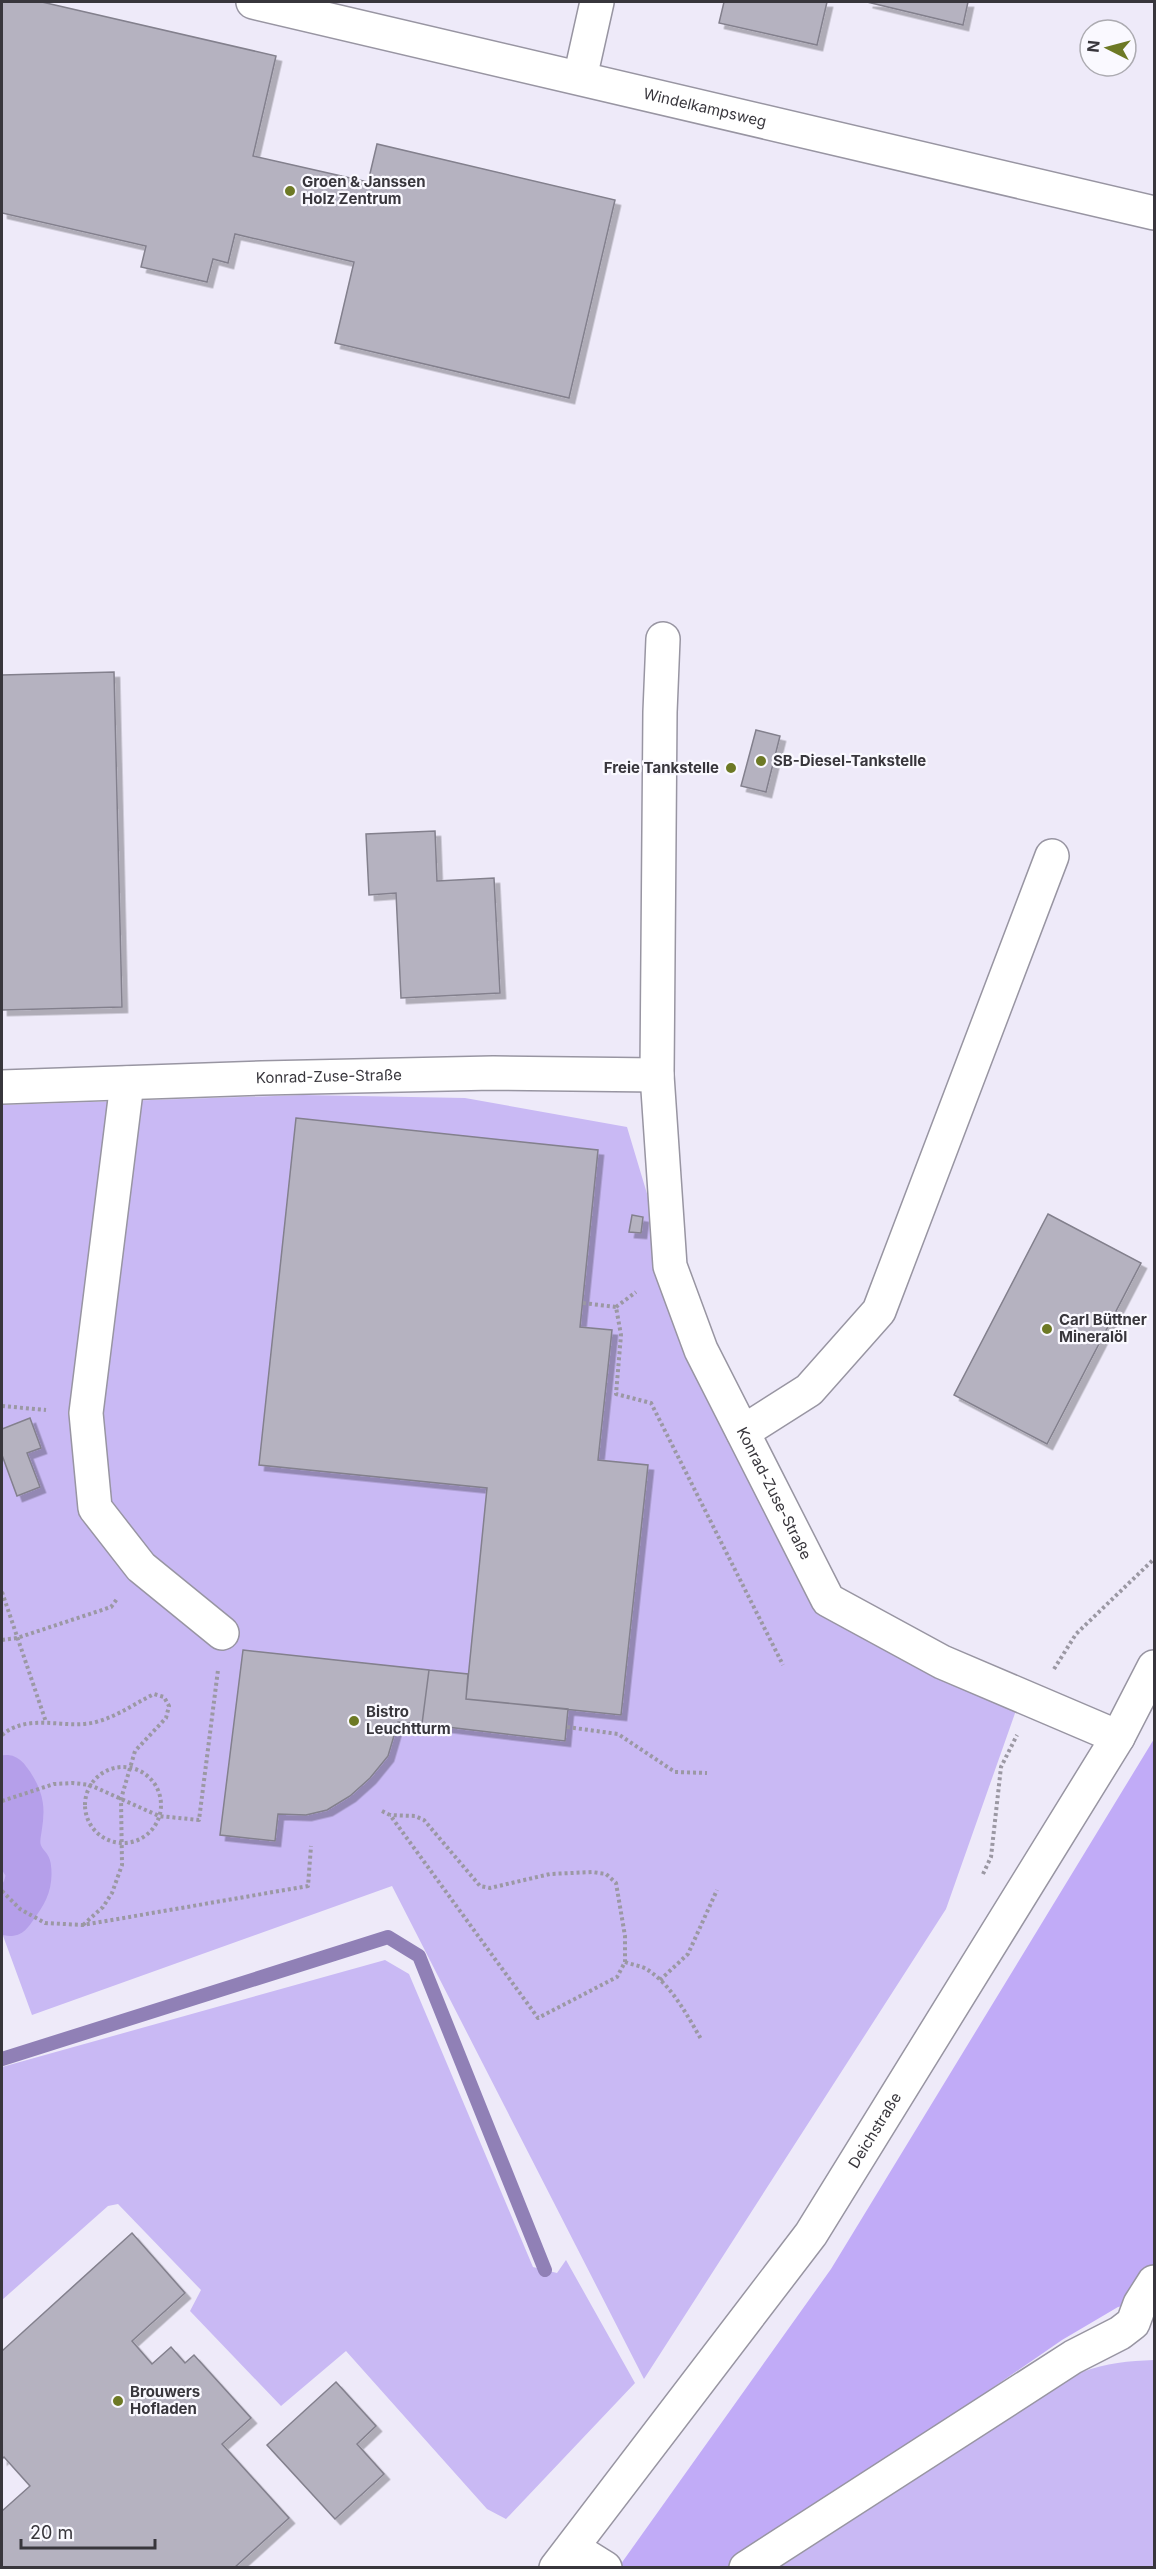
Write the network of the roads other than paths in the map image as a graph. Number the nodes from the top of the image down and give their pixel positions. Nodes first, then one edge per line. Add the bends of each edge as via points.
1 (253, 2) edge
2 (597, 2) edge
3 (580, 78) junction
4 (1155, 213) edge
5 (663, 639) dead end
6 (1052, 856) dead end
7 (657, 1075) junction
8 (127, 1083) junction
9 (2, 1087) edge
10 (743, 1432) junction
11 (222, 1633) road end
12 (1155, 1667) edge
13 (1118, 1737) junction
14 (1155, 2282) edge
15 (565, 2558) edge
16 (605, 2568) edge
17 (746, 2568) edge

1 - 3 street, Windelkampsweg
2 - 3 street
3 - 4 street, Windelkampsweg
5 - 7 street, Konrad-Zuse-Straße
6 - 10 street via 879,1311 809,1390
7 - 8 street, Konrad-Zuse-Straße via 481,1074
7 - 10 street, Konrad-Zuse-Straße via 670,1266 701,1350
8 - 9 street, Konrad-Zuse-Straße
8 - 11 street via 86,1413 95,1508 141,1567
10 - 13 street, Konrad-Zuse-Straße via 828,1600 942,1662
12 - 13 street, Deichstraße
13 - 15 street, Deichstraße via 811,2234
14 - 17 street via 1133,2323 1120,2333 1072,2357
15 - 16 street

